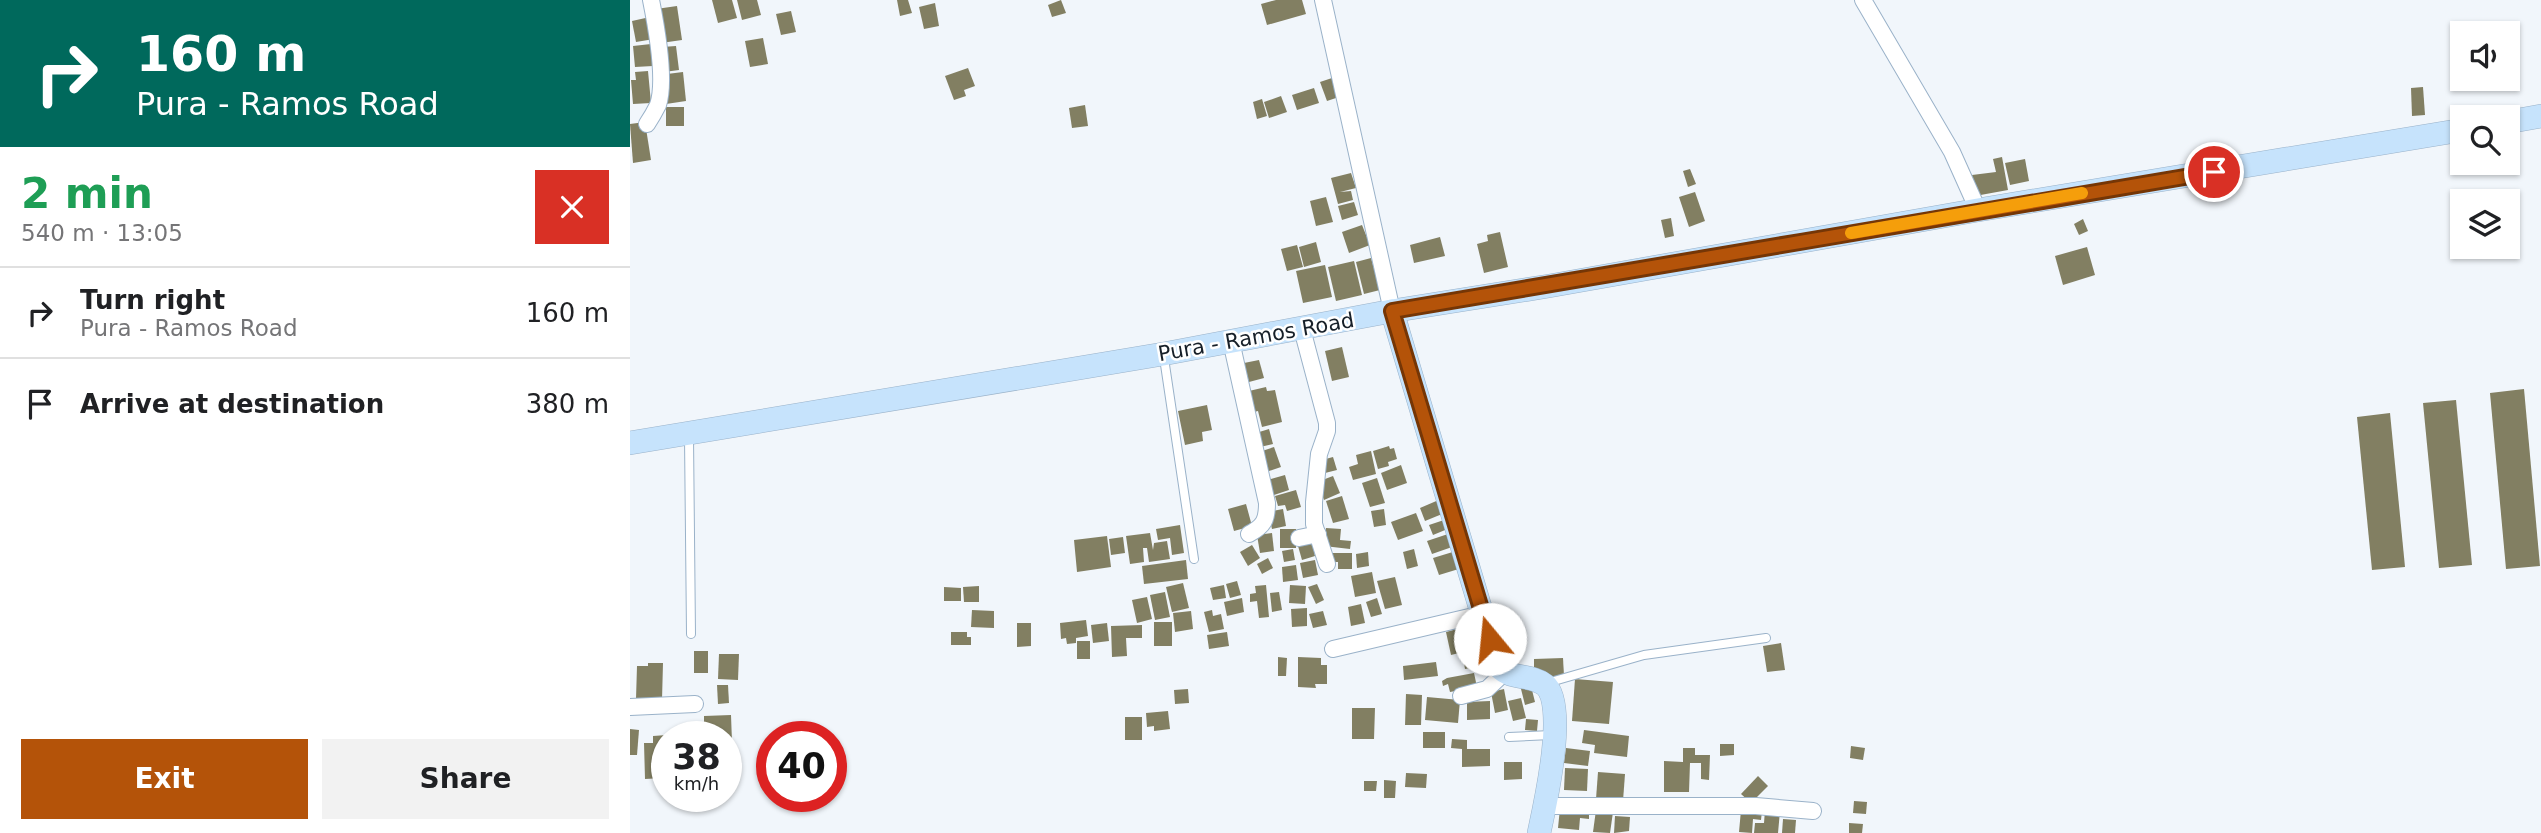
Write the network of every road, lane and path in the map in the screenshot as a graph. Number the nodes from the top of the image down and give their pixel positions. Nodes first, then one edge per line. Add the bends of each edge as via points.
1 (652, 0) edge
2 (1322, 0) edge
3 (1863, 0) edge
4 (2541, 116) edge
5 (2520, 120) edge
6 (647, 124) dead end
7 (2450, 132) edge
8 (1978, 210) junction
9 (1392, 311) junction
10 (1302, 329) junction
11 (1231, 341) junction
12 (1163, 354) junction
13 (689, 432) junction
14 (630, 443) edge
15 (1249, 534) dead end
16 (1318, 534) junction
17 (1299, 538) dead end
18 (1195, 559) dead end
19 (1327, 565) dead end
20 (1482, 614) junction
21 (691, 634) dead end
22 (1766, 638) dead end
23 (1333, 649) dead end
24 (1504, 673) junction
25 (1544, 684) junction
26 (1461, 696) dead end
27 (695, 704) dead end
28 (630, 707) edge
29 (1555, 735) junction
30 (1509, 737) dead end
31 (1545, 806) junction
32 (1813, 811) dead end
33 (1539, 833) edge

1 - 6 street via 660,92
2 - 9 street
3 - 8 street via 1952,152
4 - 5 main road
7 - 8 main road, Pura - Ramos Road
8 - 9 main road, Pura - Ramos Road
9 - 10 main road, Pura - Ramos Road
9 - 20 main road
10 - 11 main road, Pura - Ramos Road
10 - 16 street via 1327,423 1314,502
11 - 12 main road, Pura - Ramos Road
11 - 15 street via 1267,503 1266,521
12 - 13 main road, Pura - Ramos Road
12 - 18 lane
13 - 14 main road, Pura - Ramos Road
13 - 21 lane
16 - 17 street
16 - 19 street
20 - 23 street
20 - 24 main road
22 - 25 lane via 1644,655
24 - 25 main road
24 - 26 street via 1487,689
25 - 29 main road via 1554,705
27 - 28 street
29 - 30 lane
29 - 31 main road
31 - 32 street via 1756,806
31 - 33 main road

